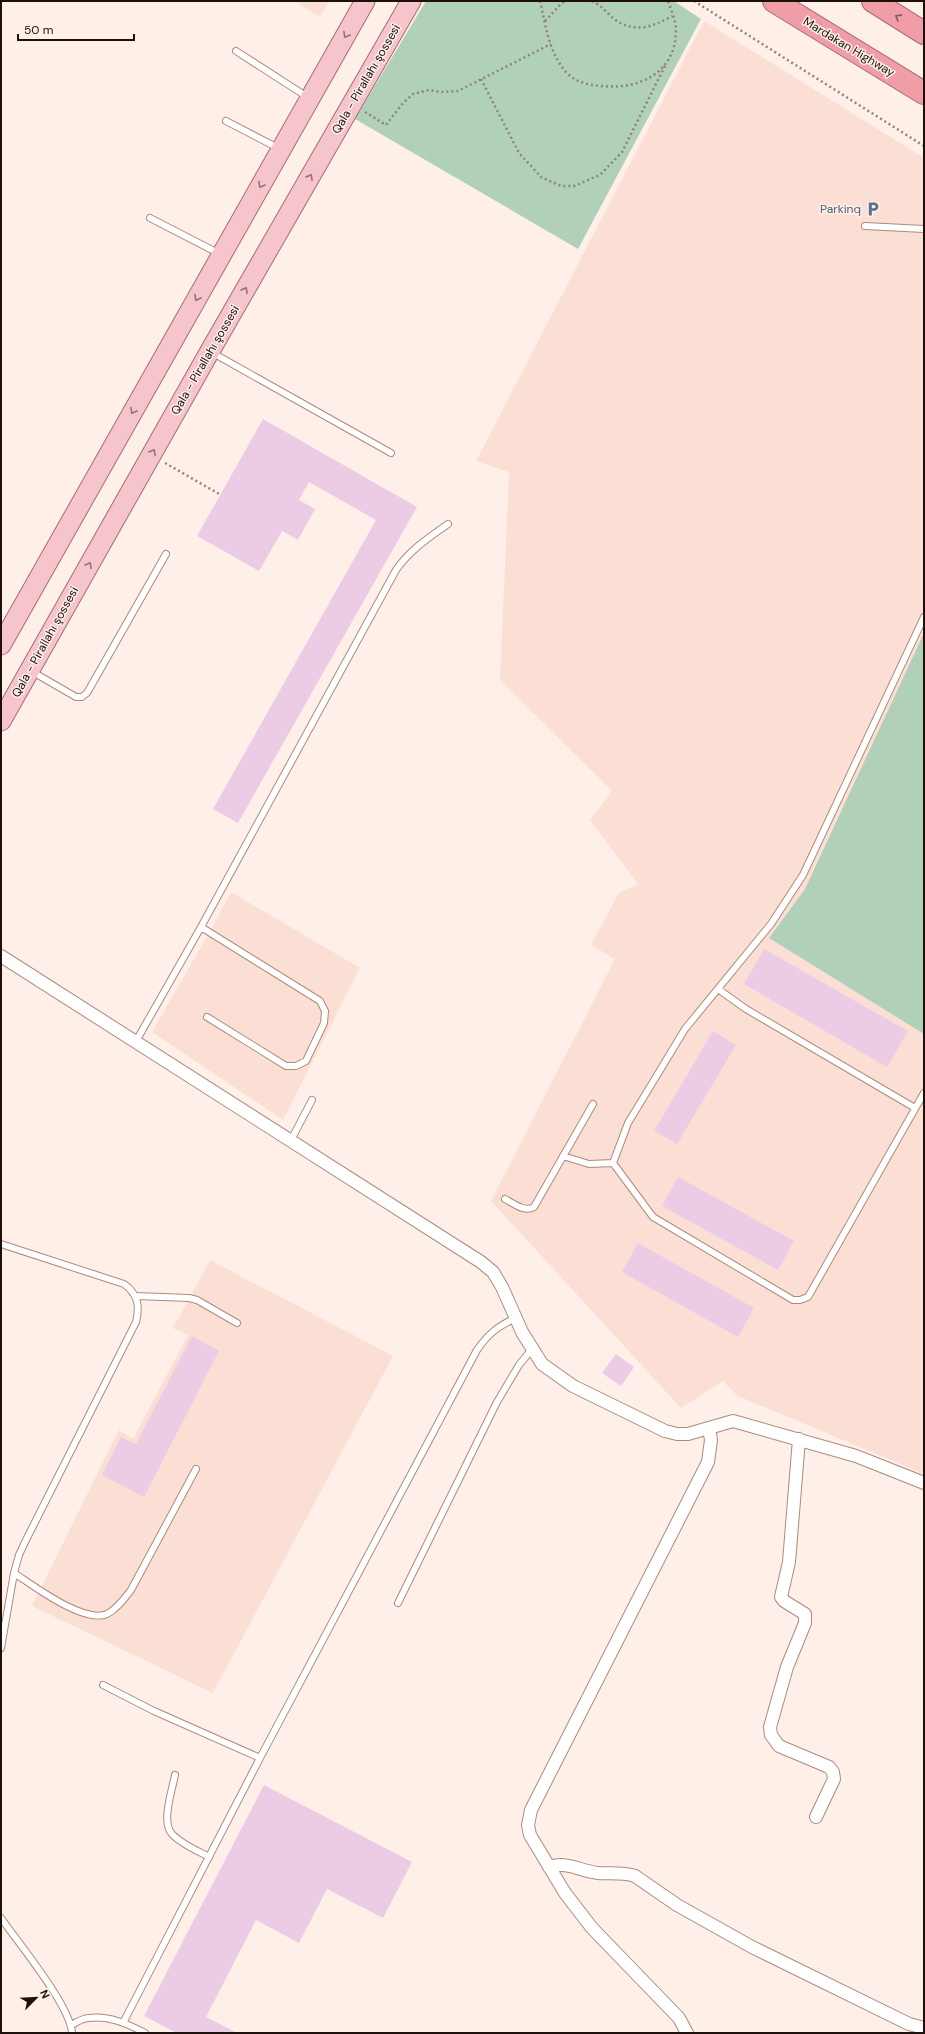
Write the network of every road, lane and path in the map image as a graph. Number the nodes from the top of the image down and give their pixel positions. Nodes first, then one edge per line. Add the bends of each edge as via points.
1 (365, 1) edge
2 (411, 1) edge
3 (540, 1) edge
4 (566, 1) edge
5 (592, 1) edge
6 (668, 1) edge
7 (694, 1) edge
8 (774, 1) edge
9 (873, 1) edge
10 (672, 16) junction
11 (545, 21) junction
12 (924, 33) edge
13 (550, 44) junction
14 (236, 51) dead end
15 (666, 64) junction
16 (481, 79) junction
17 (924, 93) edge
18 (310, 98) junction
19 (367, 105) dead end
20 (226, 121) dead end
21 (924, 146) edge
22 (281, 149) junction
23 (150, 218) dead end
24 (865, 226) dead end
25 (924, 229) edge
26 (222, 254) junction
27 (210, 351) junction
28 (391, 453) dead end
29 (151, 455) junction
30 (220, 495) dead end
31 (448, 524) dead end
32 (166, 554) dead end
33 (924, 617) edge
34 (1, 645) edge
35 (29, 670) junction
36 (1, 721) edge
37 (201, 927) junction
38 (1, 956) edge
39 (718, 989) junction
40 (207, 1017) dead end
41 (135, 1043) junction
42 (924, 1093) edge
43 (312, 1100) dead end
44 (593, 1104) dead end
45 (915, 1108) junction
46 (290, 1142) junction
47 (564, 1156) junction
48 (613, 1163) junction
49 (505, 1199) dead end
50 (1, 1244) edge
51 (136, 1296) junction
52 (516, 1318) junction
53 (237, 1323) dead end
54 (532, 1350) junction
55 (709, 1428) junction
56 (799, 1439) junction
57 (196, 1469) dead end
58 (924, 1483) edge
59 (14, 1574) junction
60 (398, 1602) dead end
61 (1, 1648) edge
62 (103, 1685) dead end
63 (260, 1758) junction
64 (175, 1775) dead end
65 (816, 1817) dead end
66 (209, 1857) junction
67 (549, 1867) junction
68 (1, 1918) edge
69 (123, 2022) junction
70 (71, 2024) junction
71 (924, 2028) edge
72 (72, 2033) edge
73 (144, 2033) edge
74 (687, 2033) edge

1 -> 18 main road
27 -> 2 main road, Qala - Pirallahı şossesi
3 - 11 path
4 - 11 path
5 - 10 path via 628,27 641,29 653,26
6 - 10 path
7 - 21 path
8 - 17 highway, Mardakan Highway
12 -> 9 highway
10 - 15 path via 676,36 674,49
11 - 13 path
13 - 15 path via 556,58 569,75 586,85 616,88 637,85 651,78
13 - 16 path
14 - 18 lane
15 - 16 path via 622,152 600,176 574,186 561,186 541,177 519,153
16 - 19 path via 458,91 429,90 413,94 402,103 386,125 363,112
18 - 22 main road
20 - 22 lane
22 -> 26 main road
23 - 26 lane
24 - 25 lane
26 -> 34 main road
27 - 28 lane
29 -> 27 main road, Qala - Pirallahı şossesi
29 - 30 path
35 -> 29 main road, Qala - Pirallahı şossesi
31 - 37 lane via 410,552 396,570
32 - 35 lane via 87,693 82,697 76,697
33 - 39 lane via 802,875 771,924
35 - 36 main road, Qala - Pirallahı şossesi
37 - 40 lane via 320,1001 324,1011 324,1023 306,1061 296,1066 286,1066
37 - 41 lane
38 - 41 street
39 - 45 lane via 746,1009
39 - 48 lane via 685,1029 668,1055 628,1123
41 - 46 street
42 - 45 lane
43 - 46 lane
44 - 47 lane
45 - 48 lane via 808,1297 800,1300 793,1300 653,1217
46 - 52 street via 493,1272
47 - 48 lane via 589,1164
47 - 49 lane via 530,1210
50 - 51 lane via 124,1284
51 - 53 lane via 190,1298
51 - 59 lane via 136,1322 26,1540
52 - 54 street
52 - 63 lane via 493,1330 477,1350
54 - 55 street via 542,1364 573,1386 665,1431 688,1434
54 - 60 lane via 519,1365 497,1402
55 - 56 street via 733,1421
55 - 67 street via 712,1440 708,1462 528,1817 530,1835
56 - 58 street via 881,1464
56 - 65 street via 788,1562 781,1597 805,1614 805,1623 787,1667 770,1727 771,1735 779,1746 828,1767 833,1772 834,1779
57 - 59 lane via 131,1590 117,1607 108,1613 99,1616 75,1610
59 - 61 lane
62 - 63 lane via 154,1711
63 - 66 lane
64 - 66 lane via 167,1826 173,1836
66 - 69 lane
67 - 71 street via 560,1864 596,1872 636,1876 677,1905 752,1947 909,2024
67 - 74 street via 592,1928 669,2006
68 - 70 lane via 61,2003
69 - 70 lane via 88,2018
69 - 73 lane
70 - 72 lane

